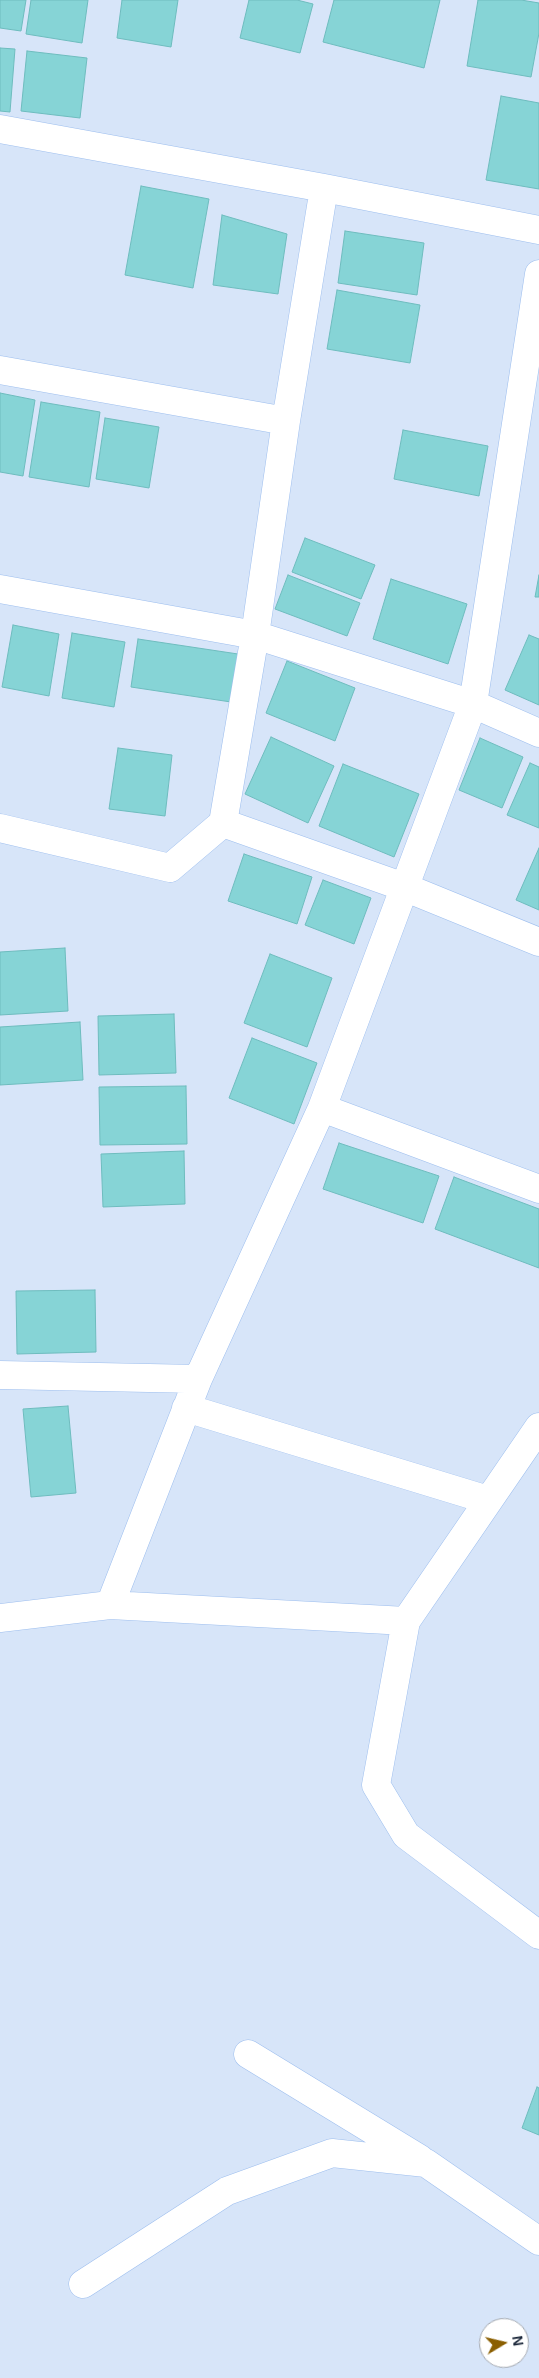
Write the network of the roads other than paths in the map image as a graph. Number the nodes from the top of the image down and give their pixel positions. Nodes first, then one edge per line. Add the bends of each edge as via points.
1 (0, 129) edge
2 (324, 188) junction
3 (539, 230) edge
4 (539, 274) edge
5 (0, 370) edge
6 (286, 421) junction
7 (0, 589) edge
8 (255, 635) junction
9 (473, 704) junction
10 (539, 733) edge
11 (223, 823) junction
12 (0, 828) edge
13 (404, 886) junction
14 (539, 942) edge
15 (322, 1108) junction
16 (539, 1189) edge
17 (0, 1376) edge
18 (198, 1379) junction
19 (186, 1408) junction
20 (539, 1427) edge
21 (488, 1500) junction
22 (110, 1605) junction
23 (0, 1618) edge
24 (406, 1621) junction
25 (539, 1935) edge
26 (248, 2054) dead end
27 (426, 2163) junction
28 (539, 2241) edge
29 (83, 2284) dead end

1 - 2 street
2 - 3 street
2 - 6 street
4 - 9 street
5 - 6 street
6 - 8 street
7 - 8 street
8 - 9 street
8 - 11 street
9 - 10 street
9 - 13 street
11 - 12 street via 170,868
11 - 13 street
13 - 14 street
13 - 15 street
15 - 16 street
15 - 18 street
17 - 18 street
18 - 19 street
19 - 21 street
19 - 22 street
20 - 21 street
21 - 24 street
22 - 23 street
22 - 24 street
24 - 25 street via 376,1785 406,1835
26 - 27 street
27 - 28 street
27 - 29 street via 332,2153 228,2191

